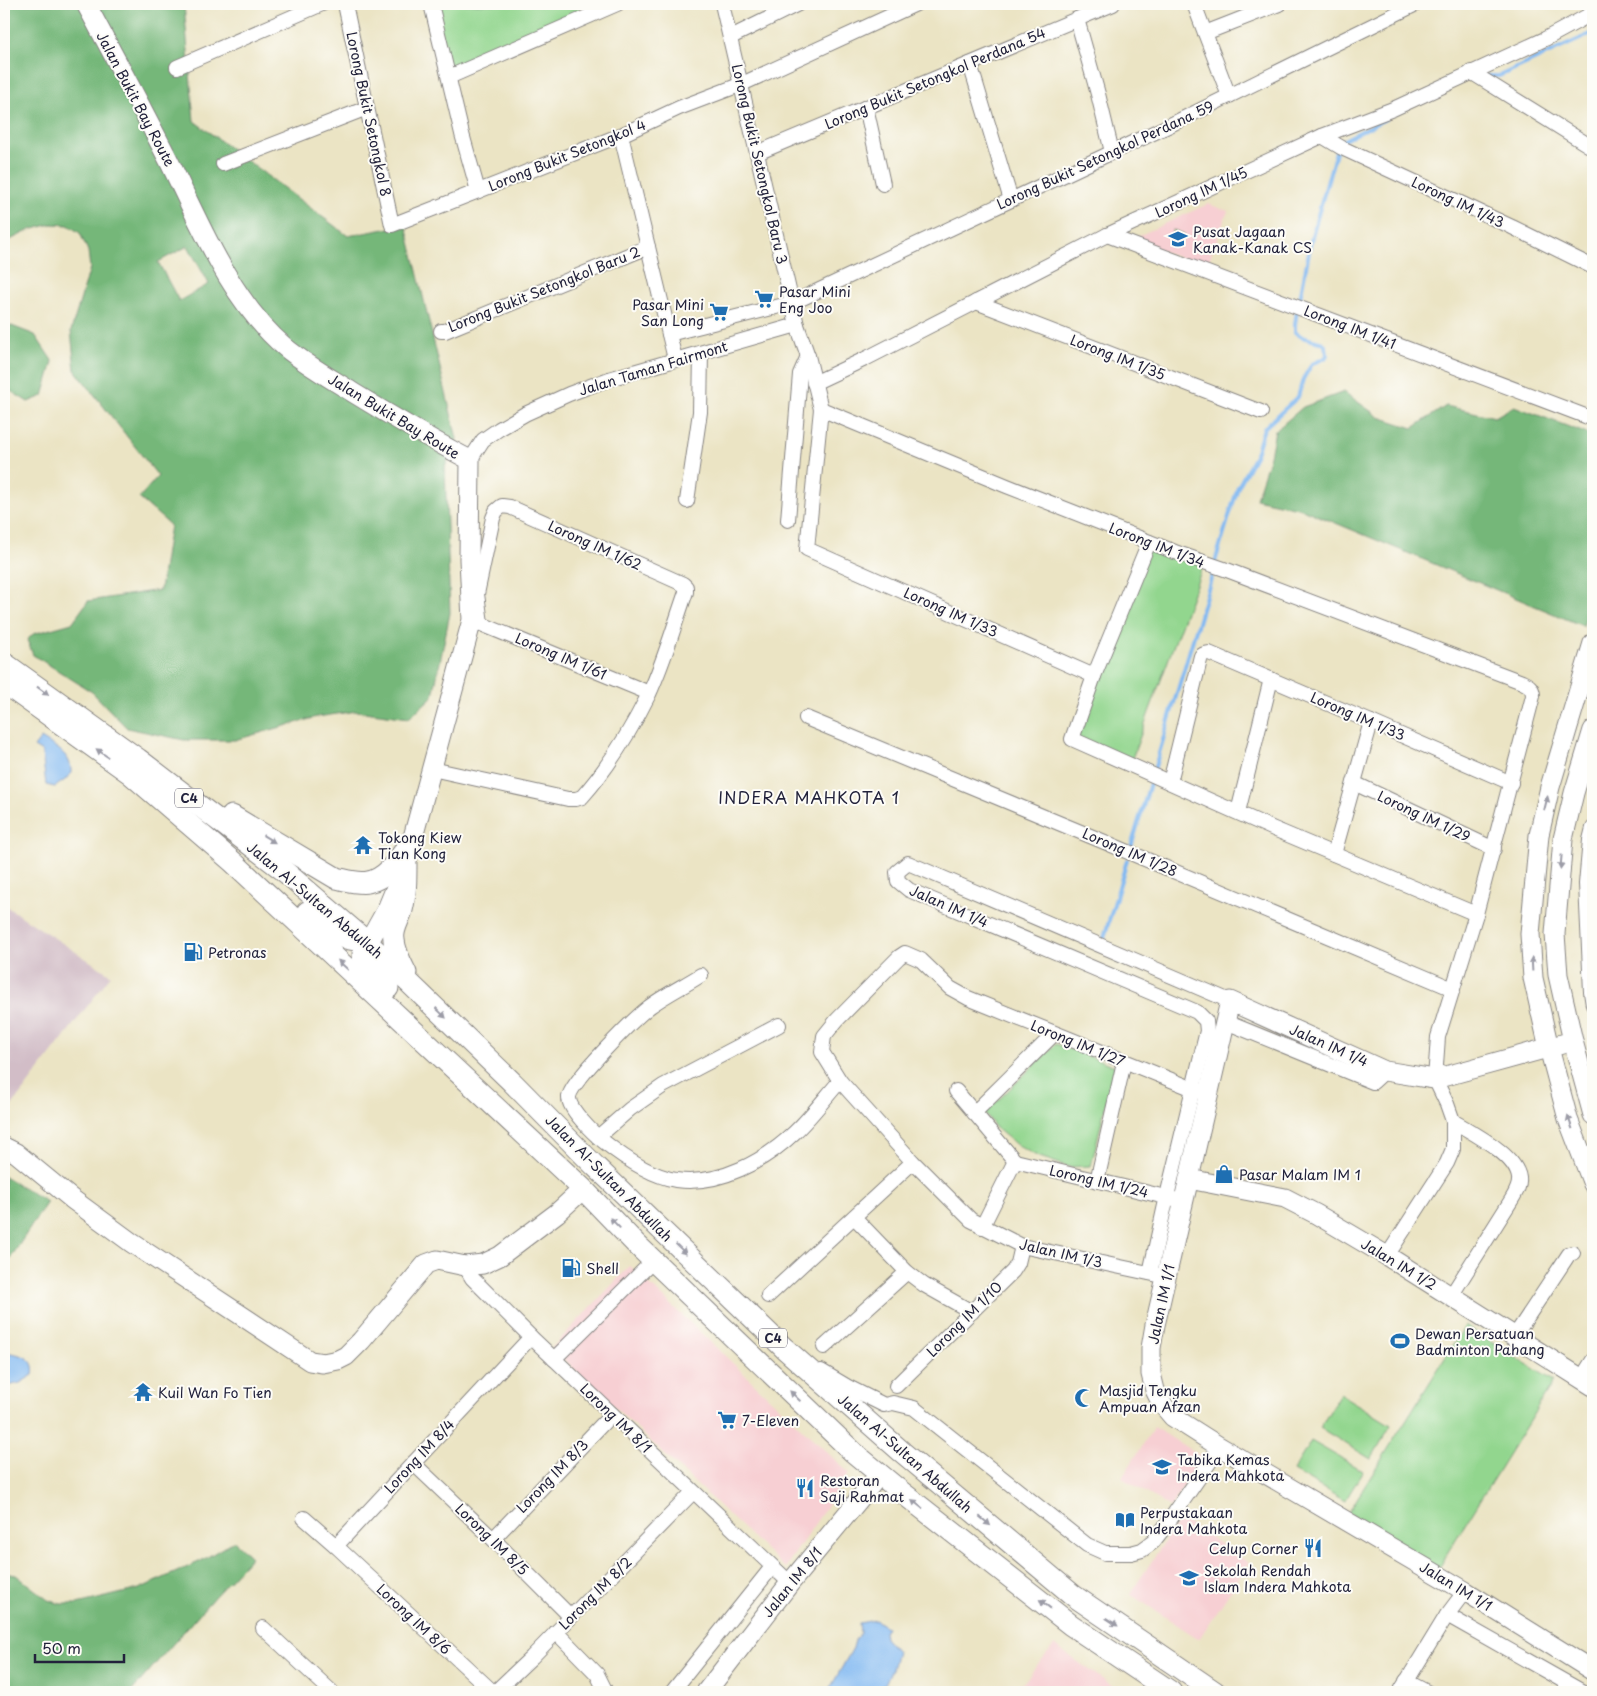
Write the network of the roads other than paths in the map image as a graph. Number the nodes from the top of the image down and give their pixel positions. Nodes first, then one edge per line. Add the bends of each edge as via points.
1 (86, 4) edge
2 (322, 4) edge
3 (345, 4) edge
4 (431, 4) edge
5 (618, 4) edge
6 (722, 4) edge
7 (798, 4) edge
8 (916, 4) edge
9 (1113, 4) edge
10 (1194, 4) edge
11 (1279, 4) edge
12 (1416, 4) edge
13 (587, 10) edge
14 (1593, 13) edge
15 (1077, 19) junction
16 (1205, 33) junction
17 (731, 37) junction
18 (970, 64) junction
19 (177, 67) dead end
20 (1477, 76) junction
21 (449, 77) junction
22 (742, 84) junction
23 (1229, 96) junction
24 (866, 107) junction
25 (368, 108) junction
26 (621, 135) junction
27 (1322, 136) junction
28 (1593, 148) edge
29 (1112, 152) junction
30 (757, 153) junction
31 (223, 164) dead end
32 (883, 184) dead end
33 (478, 191) junction
34 (1011, 200) junction
35 (392, 225) joint
36 (1107, 235) junction
37 (648, 247) junction
38 (1593, 267) edge
39 (976, 302) junction
40 (792, 303) junction
41 (797, 326) junction
42 (441, 331) dead end
43 (668, 334) junction
44 (702, 353) junction
45 (808, 356) junction
46 (675, 360) junction
47 (814, 383) junction
48 (821, 409) junction
49 (1261, 412) dead end
50 (1593, 419) edge
51 (470, 460) junction
52 (687, 501) dead end
53 (788, 520) dead end
54 (1149, 542) junction
55 (476, 622) junction
56 (1593, 643) edge
57 (4, 663) edge
58 (1094, 676) junction
59 (1271, 679) junction
60 (4, 683) edge
61 (649, 693) junction
62 (806, 718) dead end
63 (1371, 722) junction
64 (1593, 730) edge
65 (135, 766) junction
66 (432, 769) junction
67 (1164, 779) junction
68 (1354, 783) junction
69 (1511, 783) junction
70 (1238, 812) junction
71 (1593, 828) edge
72 (412, 839) junction
73 (1494, 849) junction
74 (1334, 854) junction
75 (406, 863) junction
76 (1590, 883) edge
77 (1476, 914) junction
78 (368, 942) junction
79 (701, 975) dead end
80 (412, 985) junction
81 (1452, 989) junction
82 (1592, 996) edge
83 (1230, 1001) junction
84 (1226, 1022) junction
85 (778, 1025) dead end
86 (1054, 1034) junction
87 (1573, 1042) junction
88 (1549, 1048) junction
89 (1124, 1062) junction
90 (1385, 1071) junction
91 (1435, 1079) junction
92 (840, 1081) junction
93 (956, 1091) dead end
94 (1201, 1092) junction
95 (1590, 1094) edge
96 (974, 1113) junction
97 (1593, 1115) edge
98 (1453, 1121) junction
99 (598, 1137) junction
100 (4, 1147) edge
101 (613, 1149) junction
102 (1015, 1161) junction
103 (913, 1162) junction
104 (595, 1166) junction
105 (1189, 1179) junction
106 (1097, 1180) junction
107 (1593, 1184) edge
108 (583, 1189) junction
109 (1175, 1199) junction
110 (854, 1217) junction
111 (982, 1226) junction
112 (1022, 1246) junction
113 (1573, 1253) dead end
114 (1387, 1256) junction
115 (654, 1260) junction
116 (466, 1266) junction
117 (907, 1272) junction
118 (1158, 1275) junction
119 (768, 1296) dead end
120 (1450, 1296) junction
121 (972, 1312) junction
122 (531, 1337) junction
123 (1514, 1337) junction
124 (824, 1347) dead end
125 (784, 1348) junction
126 (554, 1359) junction
127 (1593, 1360) edge
128 (1587, 1383) edge
129 (896, 1386) dead end
130 (884, 1405) junction
131 (612, 1414) junction
132 (1220, 1447) junction
133 (902, 1452) junction
134 (412, 1463) junction
135 (880, 1474) junction
136 (693, 1492) junction
137 (304, 1518) dead end
138 (493, 1539) junction
139 (336, 1546) junction
140 (772, 1567) junction
141 (790, 1584) junction
142 (1465, 1590) junction
143 (1447, 1615) junction
144 (571, 1617) junction
145 (263, 1628) dead end
146 (556, 1632) junction
147 (1593, 1671) edge
148 (1403, 1687) edge
149 (332, 1692) edge
150 (494, 1692) edge
151 (606, 1692) edge
152 (672, 1692) edge
153 (706, 1692) edge
154 (1171, 1692) edge
155 (1215, 1692) edge
156 (1427, 1692) edge
157 (1583, 1692) edge

1 - 51 street, Jalan Bukit Bay Route via 217,256 249,309 286,348 402,423
2 - 19 street
3 - 25 street, Lorong Bukit Setongkol 8
4 - 21 street
5 - 13 street
6 - 17 street, Lorong Bukit Setongkol Baru 3
7 - 17 street
8 - 22 street, Lorong Bukit Setongkol 4
9 - 15 street, Lorong Bukit Setongkol Perdana 54
10 - 16 street
11 - 16 street
12 - 23 street, Lorong Bukit Setongkol Perdana 59
13 - 21 street
14 - 20 street, Lorong IM 1/45
15 - 18 street, Lorong Bukit Setongkol Perdana 54
15 - 29 street
16 - 23 street
17 - 22 street, Lorong Bukit Setongkol Baru 3
18 - 24 street, Lorong Bukit Setongkol Perdana 54
18 - 34 street
20 - 27 street, Lorong IM 1/45
20 - 28 street
21 - 33 street
22 - 26 street, Lorong Bukit Setongkol 4
22 - 30 street, Lorong Bukit Setongkol Baru 3
23 - 29 street, Lorong Bukit Setongkol Perdana 59
24 - 30 street, Lorong Bukit Setongkol Perdana 54
24 - 32 street
25 - 31 street
25 - 35 street, Lorong Bukit Setongkol 8
26 - 33 street, Lorong Bukit Setongkol 4
26 - 37 street
27 - 36 street, Lorong IM 1/45
27 - 38 street, Lorong IM 1/43
29 - 34 street, Lorong Bukit Setongkol Perdana 59
30 - 40 street, Lorong Bukit Setongkol Baru 3
33 - 35 street, Lorong Bukit Setongkol 4
34 - 40 street, Lorong Bukit Setongkol Perdana 59
36 - 39 street, Lorong IM 1/45
36 - 50 street, Lorong IM 1/41
37 - 42 street, Lorong Bukit Setongkol Baru 2
37 - 43 street
39 - 47 street, Lorong IM 1/45
39 - 49 street, Lorong IM 1/35
40 - 41 street, Lorong Bukit Setongkol Baru 3
40 - 43 street, Lorong Bukit Setongkol Perdana 59
41 - 44 street, Jalan Taman Fairmont
41 - 45 street, Lorong Bukit Setongkol Baru 3
43 - 46 street
44 - 46 street, Jalan Taman Fairmont
44 - 52 street via 700,412
45 - 47 street, Lorong Bukit Setongkol Baru 3
45 - 53 street via 800,374
46 - 51 street, Jalan Taman Fairmont via 609,379 525,414 483,440
47 - 48 street
48 - 54 street, Lorong IM 1/34
48 - 58 street, Lorong IM 1/33 via 807,549
51 - 55 street, Jalan Bukit Bay Route via 469,560
54 - 58 street
54 - 69 street, Lorong IM 1/34 via 1528,685 1533,696
55 - 61 street, Lorong IM 1/61
55 - 61 street, Lorong IM 1/62 via 477,594 493,518 502,506 510,507 686,587
55 - 66 street, Jalan Bukit Bay Route
88 -> 56 street via 1533,978 1531,943 1539,835
57 -> 65 main road, Jalan Al-Sultan Abdullah / C4
58 - 67 street via 1072,739
59 - 63 street, Lorong IM 1/33
59 - 67 street, Lorong IM 1/33 via 1208,653 1201,656
59 - 70 street
65 -> 60 main road, Jalan Al-Sultan Abdullah / C4
61 - 66 street via 619,747 582,797 568,799
62 - 81 street, Lorong IM 1/28
63 - 68 street
63 - 69 street, Lorong IM 1/33
64 -> 87 street via 1563,839 1555,934 1558,975
65 -> 72 main road via 336,878 368,882 383,876
65 - 78 main road via 335,936
108 -> 65 main road, Jalan Al-Sultan Abdullah / C4
66 - 72 street, Jalan Bukit Bay Route
67 - 70 street
68 - 73 street, Lorong IM 1/29
68 - 74 street
69 - 73 street
70 - 74 street
71 - 76 street
72 - 75 street, Jalan Bukit Bay Route
73 - 77 street
74 - 77 street
75 - 78 street, Jalan Bukit Bay Route via 387,909
75 - 80 main road via 406,890 394,940
76 - 82 street
77 - 81 street
78 - 80 main road, Jalan Al-Sultan Abdullah / C4
78 - 108 main road via 362,953 363,961 373,973 531,1127
79 - 99 street via 636,1017 572,1090 569,1097 571,1108
80 -> 104 main road, Jalan Al-Sultan Abdullah / C4
81 - 91 street via 1438,1037
83 - 84 street, Jalan IM 1/1
83 - 90 street, Jalan IM 1/4
83 - 94 street, Jalan IM 1/4 via 908,863 897,872 898,881 909,890 1197,1012 1206,1021 1207,1031
84 - 90 street, Jalan IM 1/4 via 1373,1082
84 - 94 street, Jalan IM 1/1
85 - 99 street via 663,1086
86 - 89 street, Lorong IM 1/27
86 - 92 street, Lorong IM 1/27 via 968,998 950,988 921,960 905,953 824,1036 822,1052
86 - 96 street
87 - 88 street, Jalan IM 1/4
87 - 95 street
88 - 91 street, Jalan IM 1/4
107 -> 88 street via 1568,1119
89 - 94 street, Lorong IM 1/27
89 - 106 street
90 - 91 street, Jalan IM 1/4
91 - 98 street
92 - 101 street via 795,1132 765,1156 720,1176 695,1181 675,1180 644,1168
92 - 103 street, Jalan IM 1/3
93 - 96 street
94 - 105 street, Jalan IM 1/1
94 - 109 street, Jalan IM 1/4
95 - 97 street
96 - 102 street
98 - 114 street via 1453,1149 1447,1163
98 - 120 street via 1502,1153 1513,1164 1519,1177 1519,1187
99 - 101 street
100 - 116 street via 132,1243 310,1361 323,1363 346,1356 426,1264 437,1260
101 - 104 street
102 - 106 street, Lorong IM 1/24
102 - 111 street
103 - 110 street
103 - 111 street, Jalan IM 1/3 via 971,1220
104 -> 125 main road, Jalan Al-Sultan Abdullah / C4
105 - 109 street, Jalan IM 1/1
105 - 114 street, Jalan IM 1/2 via 1285,1198
106 - 109 street, Lorong IM 1/24
115 -> 108 main road, Jalan Al-Sultan Abdullah / C4
108 - 116 street via 500,1256 483,1264
109 - 118 street, Jalan IM 1/1
110 - 117 street
110 - 119 street
111 - 112 street, Jalan IM 1/3
112 - 118 street, Jalan IM 1/3
112 - 121 street, Lorong IM 1/10 via 1013,1271
113 - 123 street via 1569,1254
114 - 120 street, Jalan IM 1/2
115 - 126 street
135 -> 115 main road, Jalan Al-Sultan Abdullah / C4 via 853,1452
116 - 122 street, Lorong IM 8/1 via 472,1278
117 - 121 street
117 - 124 street
118 - 132 street, Jalan IM 1/1 via 1151,1348 1155,1390 1173,1417
120 - 123 street, Jalan IM 1/2
121 - 129 street, Lorong IM 1/10
122 - 126 street, Lorong IM 8/1
122 - 134 street, Lorong IM 8/4
123 - 128 street, Jalan IM 1/2
125 - 130 street
125 - 133 main road, Jalan Al-Sultan Abdullah / C4
126 - 131 street, Lorong IM 8/1
127 - 128 street
130 - 132 street via 893,1403 914,1408 1087,1545 1105,1553 1131,1553 1153,1542
130 - 133 street via 879,1408 879,1420
131 - 136 street, Lorong IM 8/1
131 - 138 street, Lorong IM 8/3
132 - 142 street, Jalan IM 1/1
133 -> 155 main road, Jalan Al-Sultan Abdullah / C4 via 1074,1596
134 - 138 street, Lorong IM 8/5
134 - 139 street, Lorong IM 8/4
135 - 141 street, Jalan IM 8/1
154 -> 135 main road, Jalan Al-Sultan Abdullah / C4 via 1072,1625
136 - 140 street, Lorong IM 8/1
136 - 144 street, Lorong IM 8/2
137 - 139 street
138 - 144 street, Lorong IM 8/5
139 - 150 street, Lorong IM 8/6
140 - 141 street, Lorong IM 8/1
140 - 152 street
141 - 153 street, Jalan IM 8/1
142 - 143 street
142 - 147 street, Jalan IM 1/1
143 - 148 street
143 - 157 street
144 - 146 street, Lorong IM 8/2
145 - 149 street
146 - 150 street, Lorong IM 8/2
146 - 151 street via 597,1674
148 - 156 street

